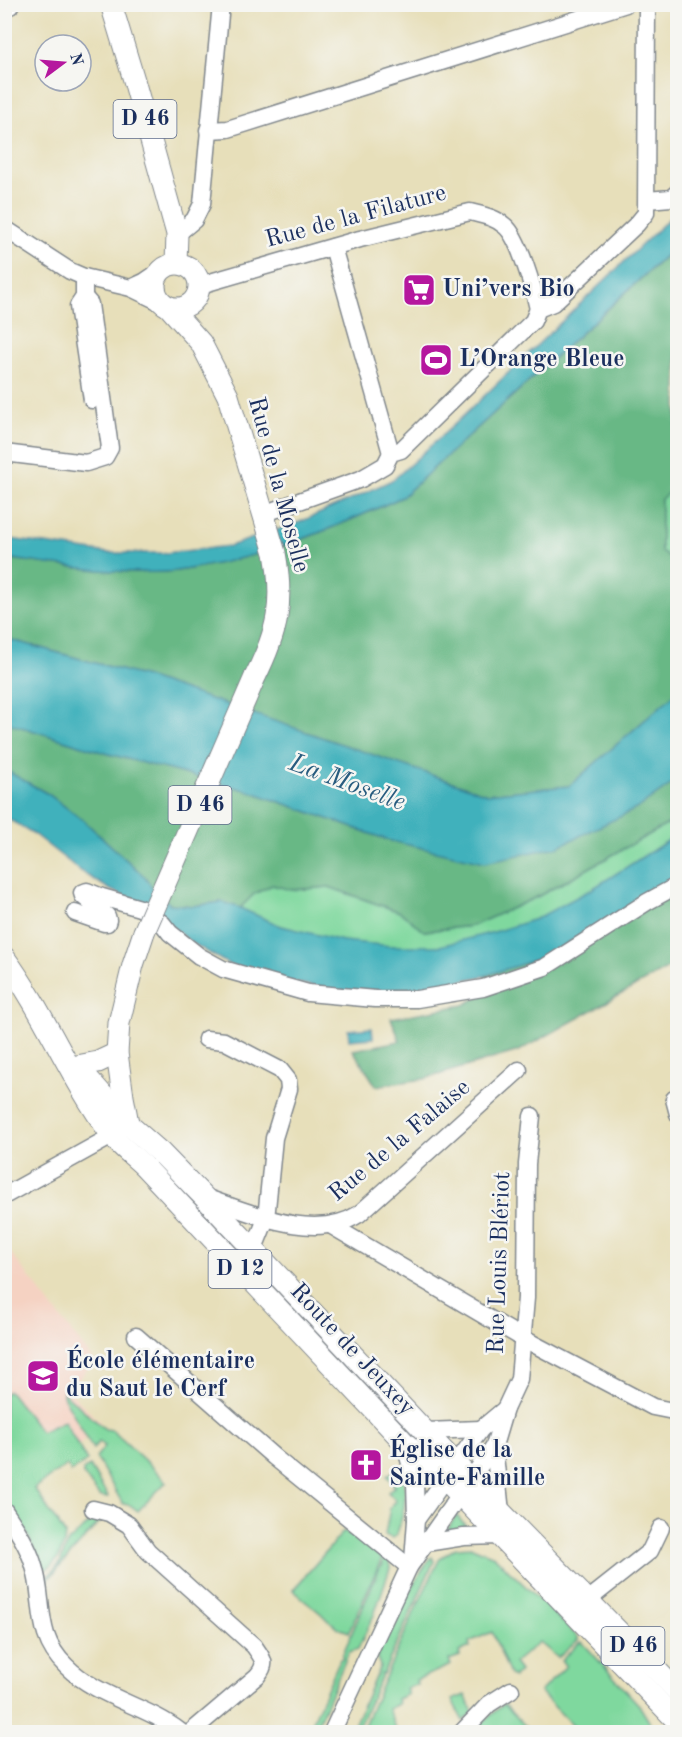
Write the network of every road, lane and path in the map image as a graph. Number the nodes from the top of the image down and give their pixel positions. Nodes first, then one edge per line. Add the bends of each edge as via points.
1 (10, 4) edge
2 (111, 4) edge
3 (221, 4) edge
4 (628, 4) edge
5 (648, 5) edge
6 (4, 7) edge
7 (208, 130) junction
8 (678, 192) edge
9 (647, 200) junction
10 (4, 228) edge
11 (177, 234) junction
12 (333, 247) junction
13 (168, 267) junction
14 (84, 277) junction
15 (130, 288) junction
16 (196, 294) junction
17 (166, 305) junction
18 (538, 309) junction
19 (201, 344) junction
20 (4, 453) edge
21 (392, 453) junction
22 (264, 519) junction
23 (678, 885) edge
24 (75, 913) dead end
25 (4, 957) edge
26 (127, 993) junction
27 (206, 1040) dead end
28 (61, 1049) junction
29 (117, 1053) junction
30 (77, 1066) junction
31 (519, 1070) dead end
32 (678, 1098) edge
33 (678, 1114) edge
34 (532, 1116) dead end
35 (127, 1126) junction
36 (162, 1154) junction
37 (144, 1166) joint
38 (4, 1196) edge
39 (203, 1197) junction
40 (266, 1219) junction
41 (332, 1226) junction
42 (253, 1251) junction
43 (136, 1336) dead end
44 (524, 1339) junction
45 (505, 1409) junction
46 (678, 1412) edge
47 (481, 1429) junction
48 (425, 1431) junction
49 (404, 1442) junction
50 (494, 1446) junction
51 (450, 1471) junction
52 (465, 1487) junction
53 (93, 1509) dead end
54 (4, 1510) edge
55 (501, 1512) junction
56 (417, 1520) junction
57 (661, 1528) dead end
58 (500, 1536) junction
59 (426, 1543) junction
60 (411, 1565) junction
61 (588, 1600) junction
62 (511, 1690) dead end
63 (678, 1692) edge
64 (678, 1722) edge
65 (181, 1732) edge
66 (191, 1732) edge
67 (332, 1732) edge
68 (462, 1732) edge

1 - 6 street
2 - 11 main road, D 46
3 - 7 street
4 - 5 street
4 - 7 street via 228,129
5 - 9 street
7 - 11 street via 202,204 194,220
8 - 9 street via 671,198
9 - 18 street via 646,213 637,224 553,303
10 - 14 street
11 - 13 main road, D 46
12 - 16 street, Rue de la Filature
12 - 18 street, Rue de la Filature via 470,212 487,216 507,227 515,239
12 - 21 street
13 - 15 street
13 - 16 main road via 184,264 192,269 197,276
13 - 17 main road via 155,279 155,289
14 - 15 street
14 - 20 street via 84,297 78,306 99,449 105,457 86,463
15 - 17 street
16 - 17 main road via 184,307
16 - 19 main road, Rue de la Moselle
17 - 19 main road, Rue de la Moselle
18 - 21 street via 533,321 401,450
19 - 22 main road, Rue de la Moselle via 228,396
21 - 22 street via 385,465 361,479
22 - 26 main road, Rue de la Moselle / D 46, bridge via 279,576 280,602 275,627 144,932
23 - 24 street via 545,967 483,988 417,999 308,993 223,969 199,956 140,908 87,891 83,896 106,916 107,923
25 - 28 main road, D 12
26 - 29 main road, D 46
26 - 36 main road, D 46 via 129,1082 138,1112
27 - 40 street via 224,1041 280,1070 288,1080 289,1089 274,1138
28 - 30 main road, D 12
28 - 35 main road, D 12 via 78,1084
29 - 30 main road
29 - 35 main road, D 46
30 - 35 main road, D 12
31 - 41 street, Rue de la Falaise via 359,1214
32 - 33 street via 674,1099
34 - 44 street, Rue Louis Blériot via 527,1164
35 - 36 main road, D 12
35 - 37 main road, D 46
35 - 38 street
36 - 39 main road, Route de Jeuxey / D 12
37 - 49 main road, Route de Jeuxey / D 12
39 - 40 street, Rue de la Falaise
39 - 42 main road, Route de Jeuxey / D 12
40 - 41 street, Rue de la Falaise
40 - 42 street
41 - 44 street
42 - 48 main road, Route de Jeuxey / D 12
43 - 60 street via 274,1457
44 - 45 street, Rue Louis Blériot via 519,1379
44 - 46 street via 653,1407
45 - 47 street, Rue Louis Blériot
45 - 50 street, Rue Louis Blériot
47 - 48 street
47 - 51 street, Rue Louis Blériot
48 - 51 main road, Route de Jeuxey / D 12
49 - 51 main road, Route de Jeuxey / D 12
49 - 56 street via 415,1482
50 - 52 street, Rue Louis Blériot
50 - 55 street, Rue Louis Blériot
51 - 52 main road, Route de Jeuxey / D 12
51 - 56 street, Rue Louis Blériot
52 - 55 main road, Route de Jeuxey / D 46
52 - 58 main road, Route de Jeuxey
52 - 59 street, Rue Louis Blériot
53 - 66 street via 129,1525 148,1551 254,1646 264,1661 257,1676
54 - 65 street via 33,1563 43,1627 64,1665 87,1684 165,1720
55 - 61 main road, Route de Jeuxey / D 46
56 - 60 street
57 - 61 street via 650,1551
58 - 59 street
58 - 64 main road, Route de Jeuxey
59 - 60 street, Rue Louis Blériot
60 - 67 street
61 - 63 main road, Route de Jeuxey / D 46
62 - 68 street via 489,1704

